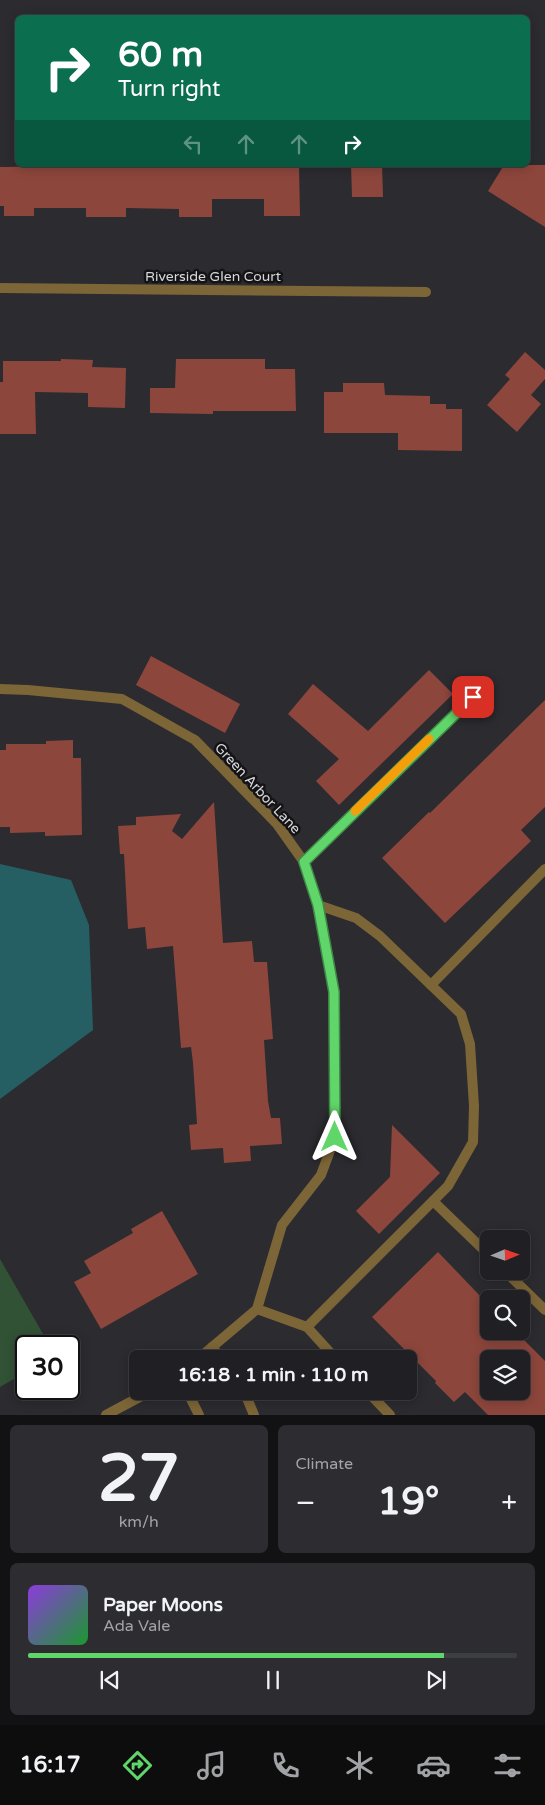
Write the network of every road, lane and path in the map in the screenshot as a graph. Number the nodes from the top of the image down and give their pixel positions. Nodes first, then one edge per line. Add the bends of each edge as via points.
1 (0, 288) edge
2 (426, 292) dead end
3 (0, 688) edge
4 (473, 697) dead end
5 (304, 862) junction
6 (545, 869) edge
7 (318, 905) junction
8 (430, 985) junction
9 (433, 1201) junction
10 (480, 1246) edge
11 (514, 1280) edge
12 (258, 1309) junction
13 (545, 1310) edge
14 (306, 1327) junction
15 (212, 1347) junction
16 (208, 1350) edge
17 (214, 1350) edge
18 (328, 1350) edge
19 (134, 1400) edge
20 (191, 1400) edge
21 (248, 1400) edge
22 (376, 1400) edge
23 (106, 1415) edge
24 (198, 1415) edge
25 (254, 1415) edge
26 (390, 1415) edge

1 - 2 street, Riverside Glen Court
3 - 5 street, Green Arbor Lane via 122,699 195,740 277,824
4 - 5 street
5 - 7 street, Green Arbor Lane
6 - 8 street
7 - 8 street via 356,918 380,936
7 - 12 street, Green Arbor Lane via 334,992 335,1137 321,1174 282,1225
8 - 9 street via 461,1014 470,1044 474,1106 473,1142 448,1186
9 - 10 street
9 - 14 street
11 - 13 street
12 - 14 street
12 - 15 street
14 - 18 street
15 - 16 street
15 - 17 street
19 - 23 street
20 - 24 street
21 - 25 street
22 - 26 street

